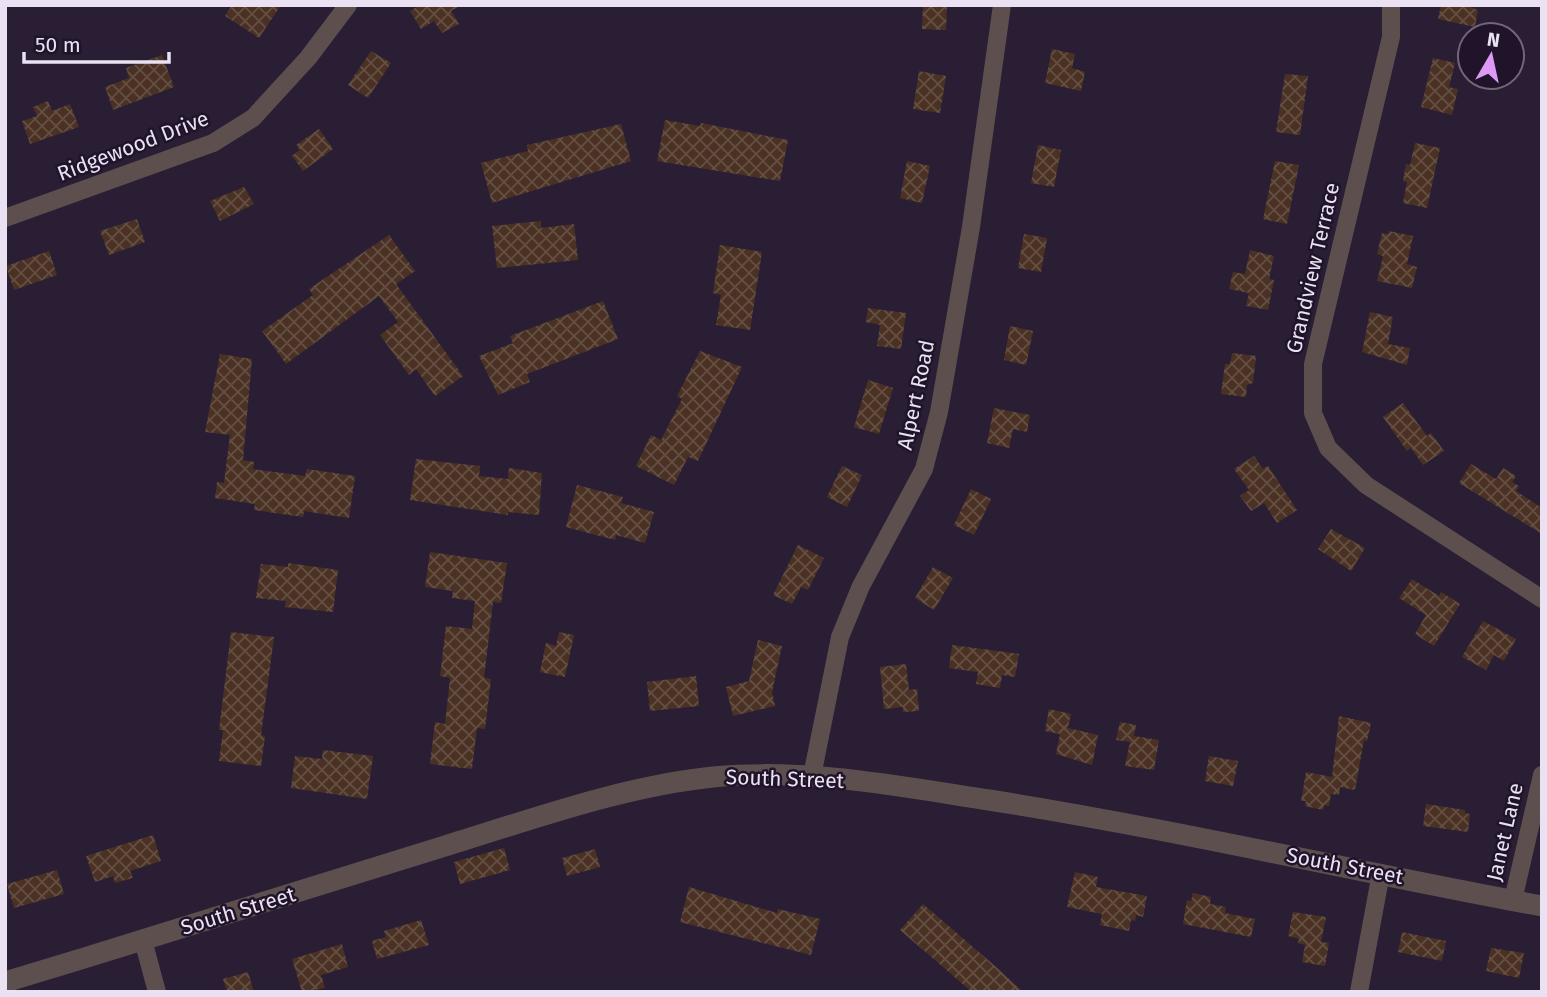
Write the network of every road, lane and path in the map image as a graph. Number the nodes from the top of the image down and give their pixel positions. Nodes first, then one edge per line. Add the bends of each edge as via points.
1 (348, 5) edge
2 (1002, 5) edge
3 (1391, 5) edge
4 (5, 218) edge
5 (1542, 599) edge
6 (1542, 775) edge
7 (812, 776) junction
8 (1381, 873) junction
9 (1513, 900) junction
10 (1542, 906) edge
11 (143, 940) junction
12 (5, 982) edge
13 (157, 992) edge
14 (1359, 992) edge

1 - 4 street, Ridgewood Drive via 253,118 213,143
2 - 7 street, Alpert Road via 939,412 924,469 861,586 840,638
3 - 5 street, Grandview Terrace via 1391,37 1313,364 1313,413 1328,448 1366,485
6 - 9 street, Janet Lane
7 - 8 street, South Street via 1121,821
7 - 11 street, South Street via 711,777 643,789
8 - 9 street, South Street
8 - 14 street
9 - 10 street, South Street
11 - 12 street, South Street
11 - 13 street

